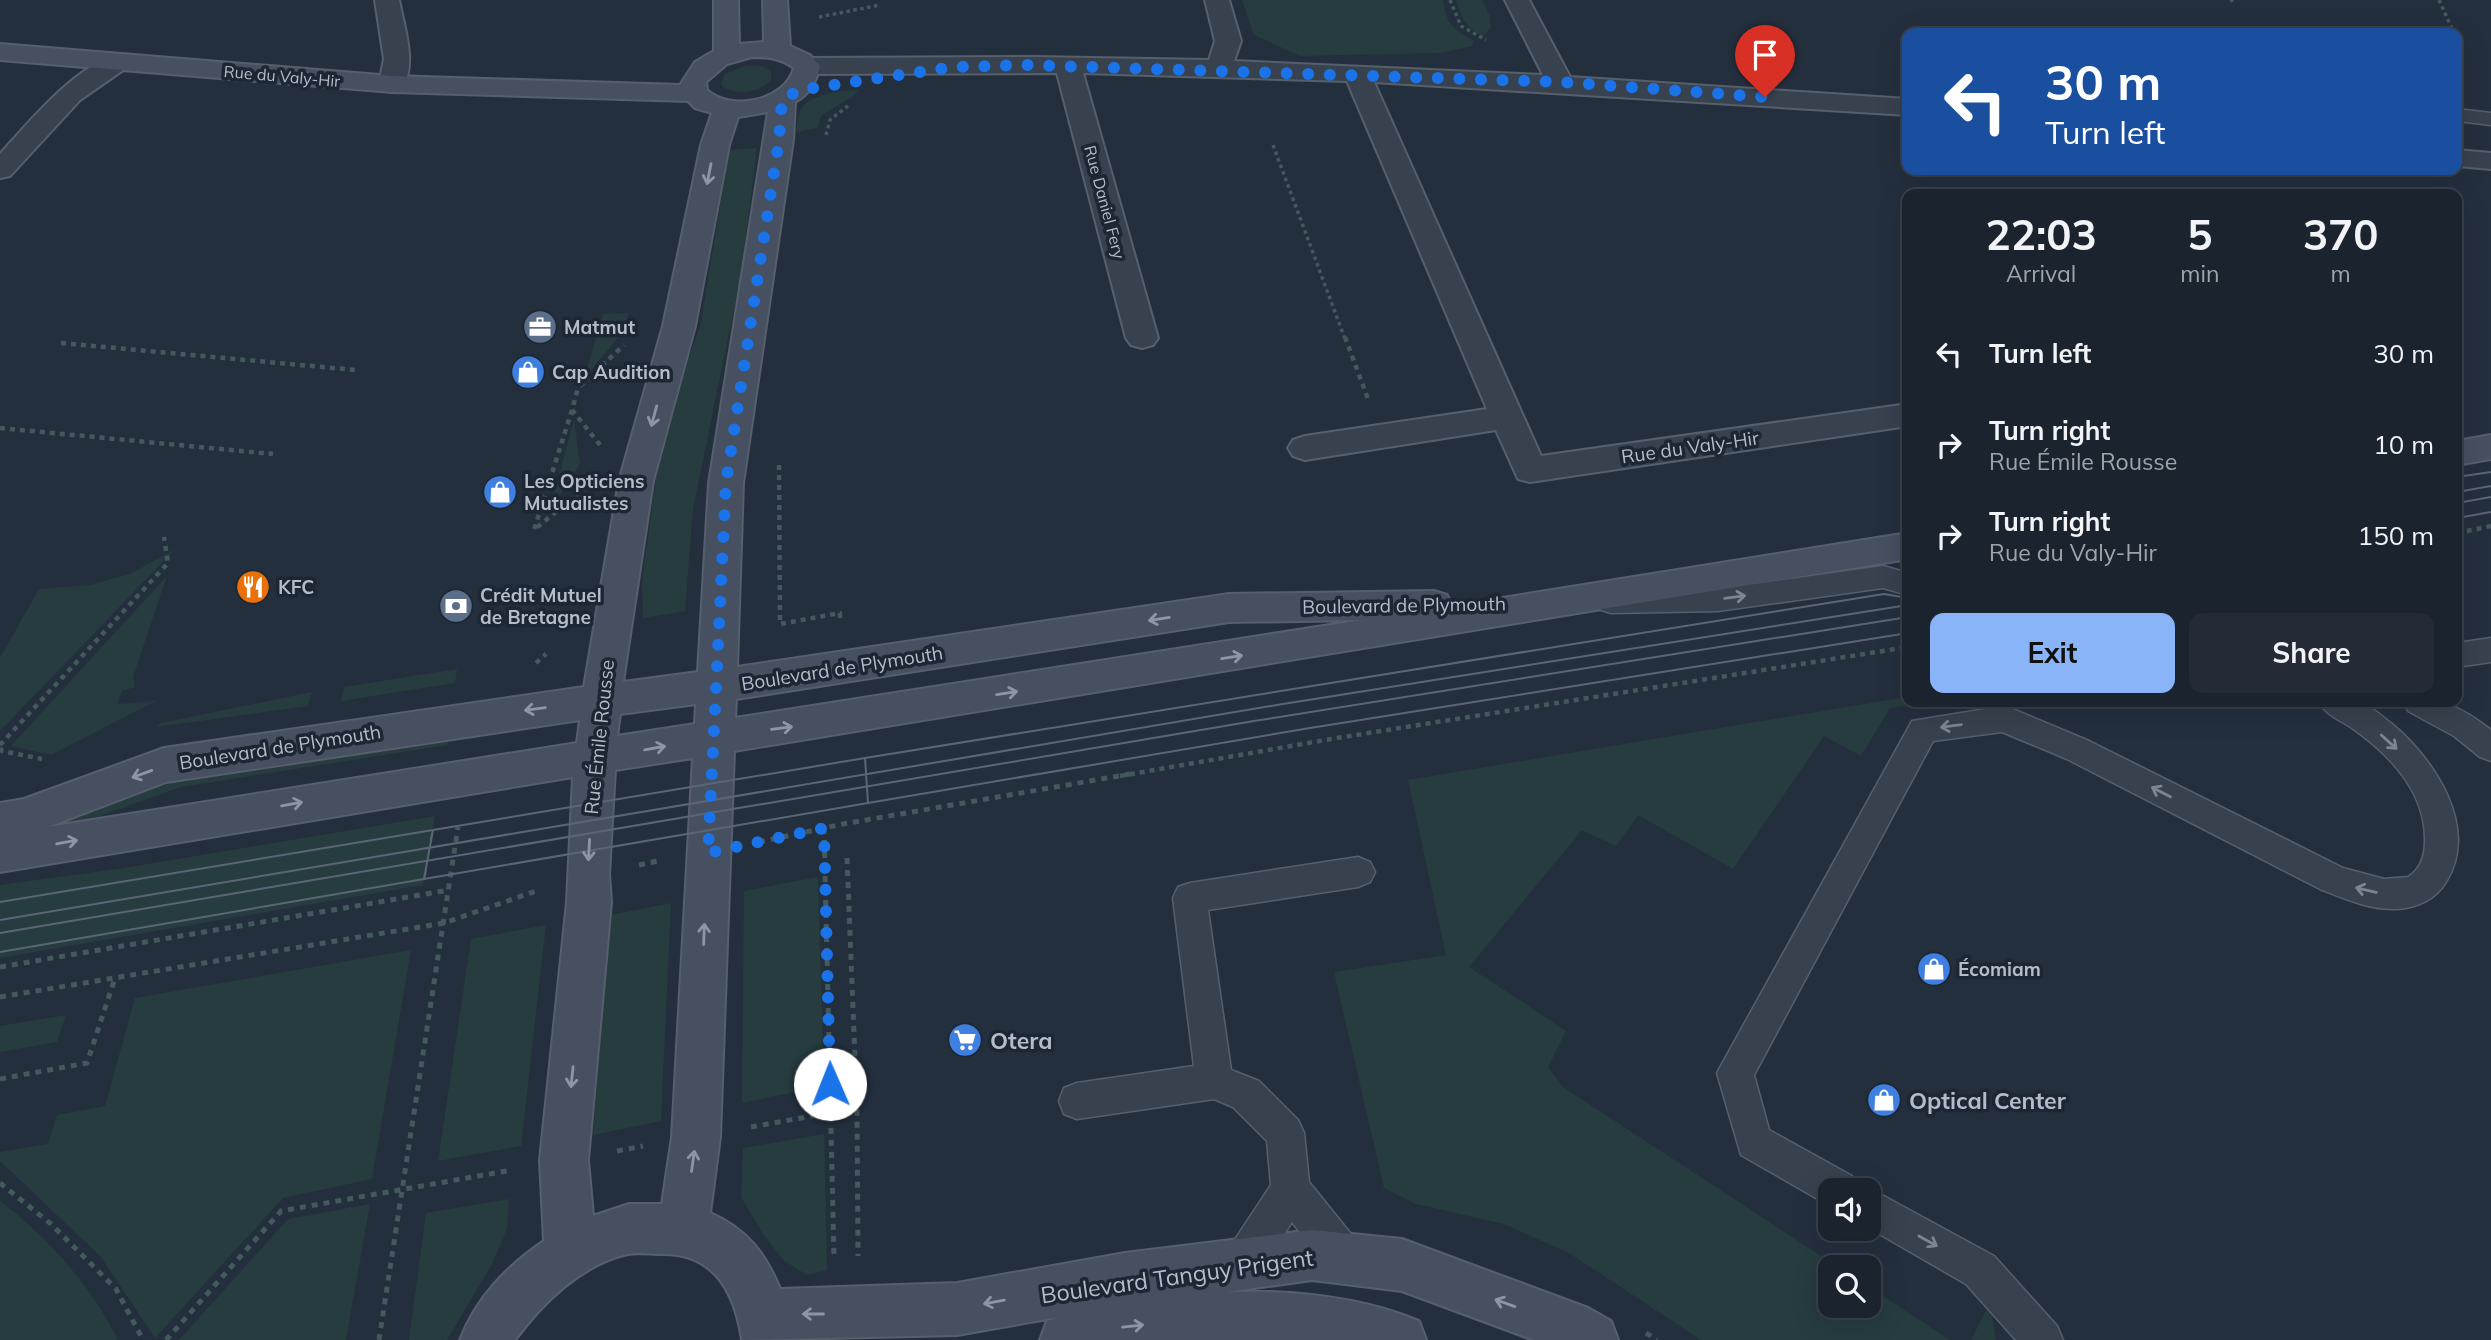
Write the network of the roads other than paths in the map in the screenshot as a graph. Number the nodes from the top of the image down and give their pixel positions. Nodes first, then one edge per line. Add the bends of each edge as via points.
1 (387, 0) edge
2 (726, 0) edge
3 (775, 0) edge
4 (1217, 0) edge
5 (1517, 0) edge
6 (777, 49) junction
7 (0, 52) edge
8 (727, 54) junction
9 (117, 63) junction
10 (1069, 65) junction
11 (1218, 70) junction
12 (1358, 75) junction
13 (697, 82) junction
14 (1560, 82) junction
15 (392, 85) junction
16 (796, 85) junction
17 (1902, 107) edge
18 (727, 108) junction
19 (2462, 116) edge
20 (2491, 119) edge
21 (2462, 159) edge
22 (2491, 162) edge
23 (0, 170) edge
24 (1142, 338) dead end
25 (1902, 416) edge
26 (1506, 417) junction
27 (1305, 447) dead end
28 (2491, 447) edge
29 (2462, 452) edge
30 (1902, 547) edge
31 (1902, 582) edge
32 (1569, 603) junction
33 (2491, 650) edge
34 (2462, 654) edge
35 (715, 687) junction
36 (602, 699) junction
37 (2344, 707) edge
38 (2428, 707) edge
39 (715, 738) junction
40 (2491, 748) edge
41 (595, 758) junction
42 (0, 821) edge
43 (0, 853) edge
44 (1358, 872) dead end
45 (1214, 1081) junction
46 (1077, 1101) dead end
47 (1818, 1179) edge
48 (1291, 1190) junction
49 (1881, 1214) edge
50 (683, 1229) junction
51 (569, 1252) junction
52 (1345, 1258) junction
53 (1242, 1264) junction
54 (767, 1328) edge
55 (1581, 1333) edge
56 (486, 1340) edge
57 (1066, 1340) edge
58 (1399, 1340) edge
59 (2043, 1340) edge

1 - 15 street via 397,59
2 - 8 main road
3 - 6 main road
4 - 11 street via 1228,41
5 - 14 street
6 - 8 main road
6 - 16 main road via 796,55
7 - 9 main road, Rue du Valy-Hir
8 - 13 main road
9 - 15 main road, Rue du Valy-Hir
9 - 23 street via 71,94
10 - 11 street
10 - 16 street via 953,67
10 - 24 street, Rue Daniel Fery
11 - 12 street
12 - 14 street
12 - 26 street, Rue du Valy-Hir
13 - 15 main road, Rue du Valy-Hir via 564,88
13 - 18 main road via 707,103
14 - 17 street
16 - 18 main road via 755,108
16 - 35 main road via 779,140 726,483
18 -> 36 main road, Rue Émile Rousse via 715,145 679,326 636,481
19 - 20 lane
21 - 22 street
25 - 26 street, Rue du Valy-Hir via 1530,470
26 - 27 street
28 - 29 main road
30 - 32 main road, Boulevard de Plymouth
32 -> 31 lane via 1718,600 1883,577
32 -> 35 main road, Boulevard de Plymouth via 1229,608
39 -> 32 main road, Boulevard de Plymouth
33 - 34 lane
35 - 36 main road, Boulevard de Plymouth
35 - 39 main road
36 - 41 main road, Rue Émile Rousse
36 -> 42 main road, Boulevard de Plymouth via 164,765 25,817
37 -> 47 lane via 2395,746 2427,786 2443,828 2439,866 2431,882 2413,892 2389,895 2333,879 2078,750 2004,719 1923,730 1735,1073 1754,1142
38 - 40 lane
41 -> 39 main road, Boulevard de Plymouth
50 -> 39 main road via 696,1137
43 -> 41 main road, Boulevard de Plymouth via 464,775
41 -> 51 main road, Rue Émile Rousse via 589,902 564,1160
44 - 45 lane via 1190,898
45 - 46 lane
45 - 48 lane via 1247,1094 1285,1133
48 - 52 lane
48 - 53 lane
49 -> 59 lane via 1980,1270
50 - 51 main road via 627,1229
50 - 54 main road via 721,1246 749,1275
51 - 56 main road via 524,1289
52 - 53 main road, Boulevard Tanguy Prigent via 1312,1255
55 -> 52 main road, Boulevard Tanguy Prigent via 1402,1265
53 -> 54 main road, Boulevard Tanguy Prigent via 957,1309 860,1291
57 -> 58 main road, Boulevard Tanguy Prigent via 1122,1326 1209,1318 1315,1320

